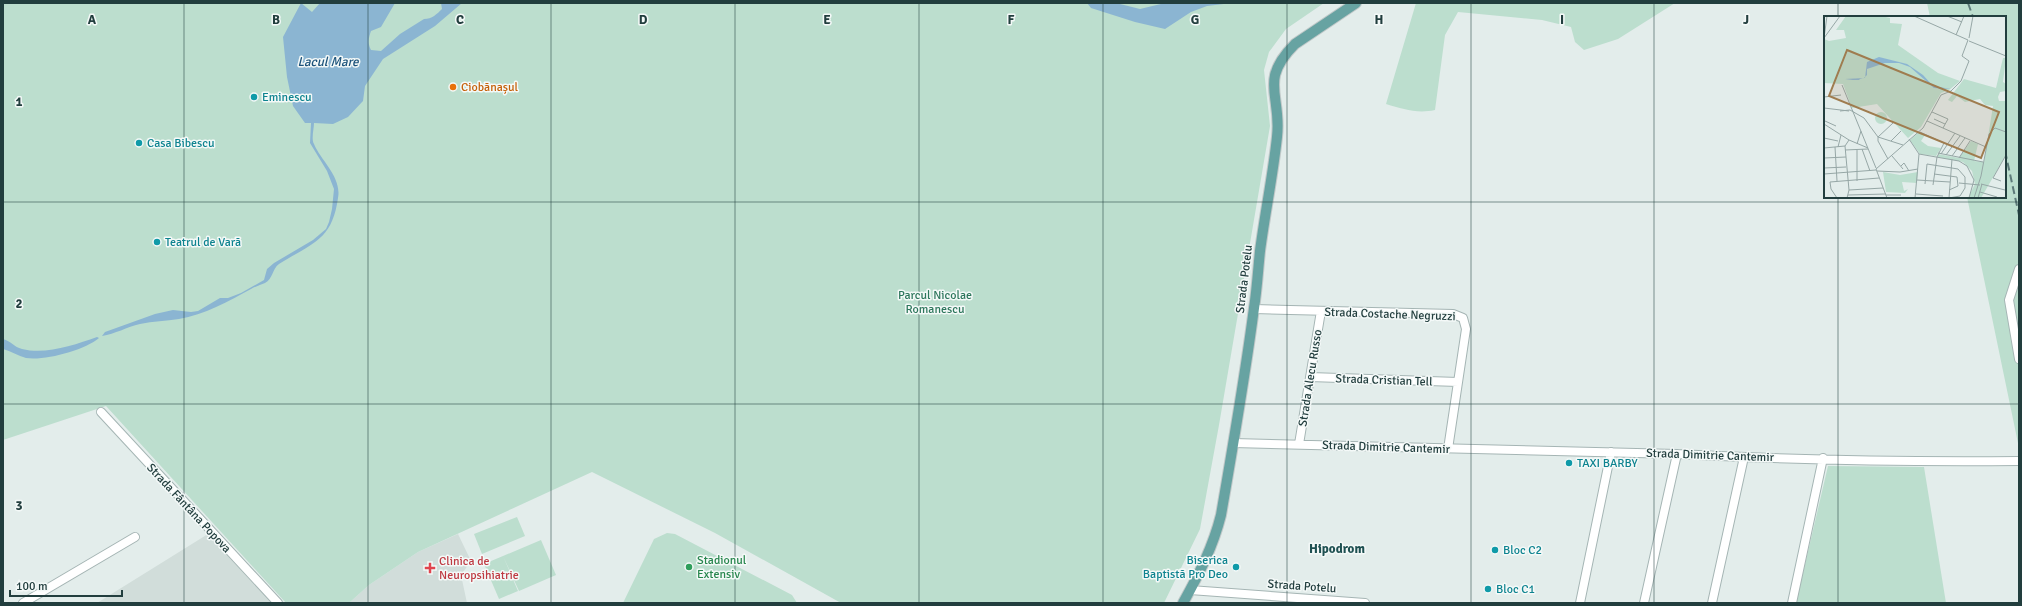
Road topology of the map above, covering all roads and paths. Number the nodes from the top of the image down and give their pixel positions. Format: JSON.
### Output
{"nodes":[{"id":1,"x":1356,"y":3,"type":"edge"},
{"id":2,"x":2019,"y":269,"type":"edge"},
{"id":3,"x":1254,"y":309,"type":"junction"},
{"id":4,"x":1321,"y":311,"type":"junction"},
{"id":5,"x":2019,"y":359,"type":"edge"},
{"id":6,"x":1310,"y":377,"type":"junction"},
{"id":7,"x":1458,"y":382,"type":"junction"},
{"id":8,"x":101,"y":412,"type":"dead end"},
{"id":9,"x":1234,"y":443,"type":"junction"},
{"id":10,"x":1299,"y":444,"type":"junction"},
{"id":11,"x":1448,"y":449,"type":"junction"},
{"id":12,"x":1611,"y":452,"type":"junction"},
{"id":13,"x":1677,"y":454,"type":"junction"},
{"id":14,"x":1744,"y":457,"type":"junction"},
{"id":15,"x":1823,"y":458,"type":"junction"},
{"id":16,"x":2019,"y":461,"type":"edge"},
{"id":17,"x":135,"y":537,"type":"dead end"},
{"id":18,"x":1190,"y":590,"type":"junction"},
{"id":19,"x":23,"y":603,"type":"edge"},
{"id":20,"x":278,"y":603,"type":"edge"},
{"id":21,"x":1184,"y":603,"type":"edge"},
{"id":22,"x":1365,"y":603,"type":"edge"},
{"id":23,"x":1580,"y":603,"type":"edge"},
{"id":24,"x":1644,"y":603,"type":"edge"},
{"id":25,"x":1712,"y":603,"type":"edge"},
{"id":26,"x":1792,"y":603,"type":"edge"}],
"edges":[{"from":1,"to":3,"type":"main road","name":"Strada Potelu"},
{"from":2,"to":5,"type":"street"},
{"from":3,"to":4,"type":"street","name":"Strada Costache Negruzzi"},
{"from":3,"to":9,"type":"main road","name":"Strada Potelu"},
{"from":4,"to":6,"type":"street","name":"Strada Alecu Russo"},
{"from":4,"to":7,"type":"street","name":"Strada Costache Negruzzi"},
{"from":6,"to":7,"type":"street","name":"Strada Cristian Tell"},
{"from":6,"to":10,"type":"street","name":"Strada Alecu Russo"},
{"from":7,"to":11,"type":"street","name":"Strada Costache Negruzzi"},
{"from":8,"to":20,"type":"street","name":"Strada Fântâna Popova"},
{"from":9,"to":10,"type":"street","name":"Strada Dimitrie Cantemir"},
{"from":9,"to":18,"type":"main road","name":"Strada Potelu"},
{"from":10,"to":11,"type":"street","name":"Strada Dimitrie Cantemir"},
{"from":11,"to":12,"type":"street","name":"Strada Dimitrie Cantemir"},
{"from":12,"to":13,"type":"street","name":"Strada Dimitrie Cantemir"},
{"from":12,"to":23,"type":"street"},
{"from":13,"to":14,"type":"street","name":"Strada Dimitrie Cantemir"},
{"from":13,"to":24,"type":"street"},
{"from":14,"to":15,"type":"street","name":"Strada Dimitrie Cantemir"},
{"from":14,"to":25,"type":"street"},
{"from":15,"to":16,"type":"street","name":"Strada Dimitrie Cantemir"},
{"from":15,"to":26,"type":"street"},
{"from":17,"to":19,"type":"street"},
{"from":18,"to":21,"type":"main road","name":"Strada Potelu"},
{"from":18,"to":22,"type":"street","name":"Strada Potelu"}]}
